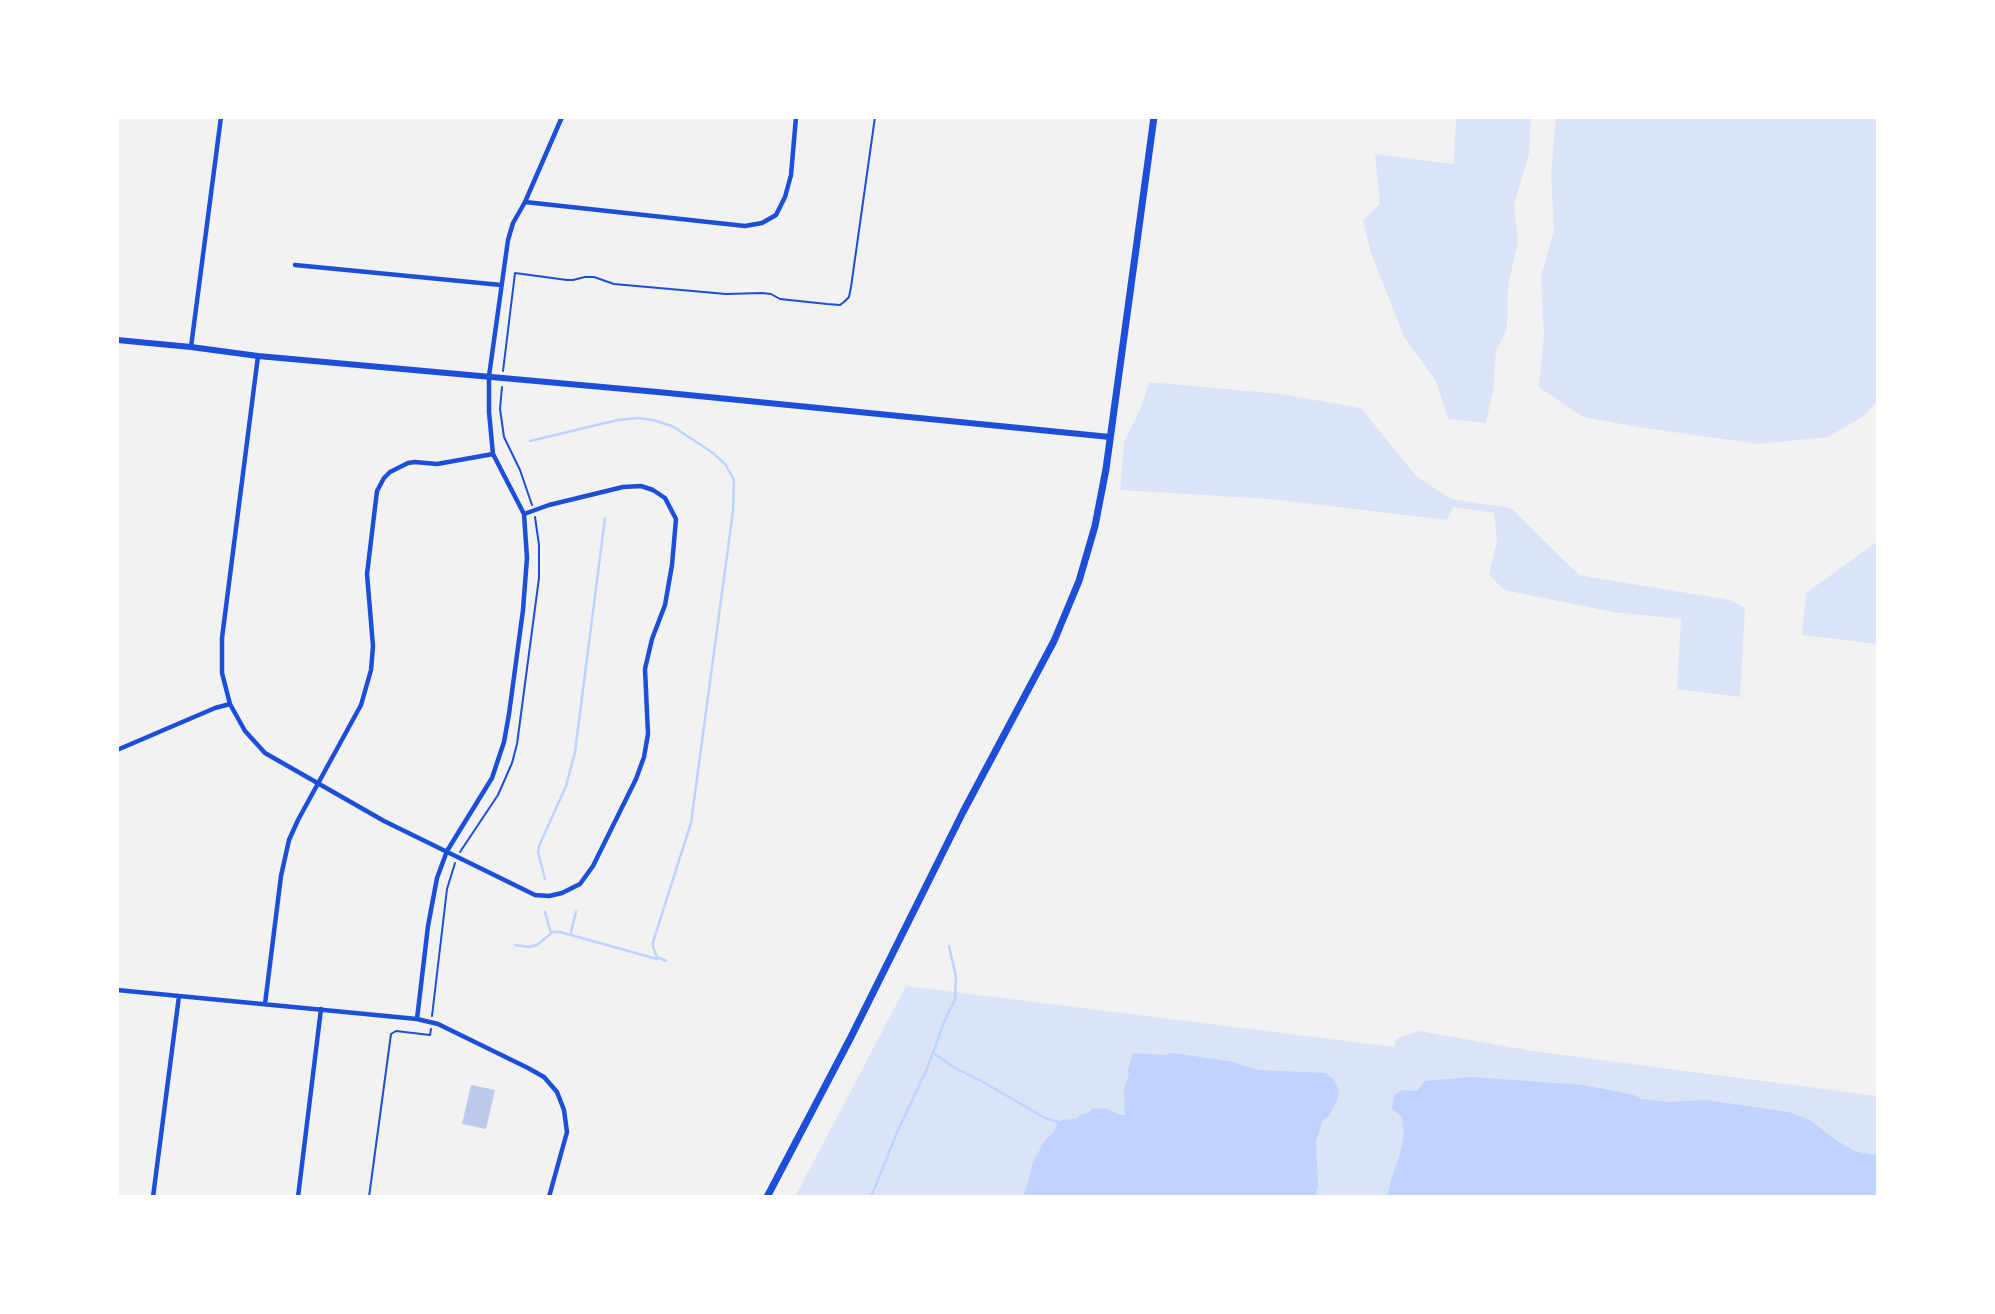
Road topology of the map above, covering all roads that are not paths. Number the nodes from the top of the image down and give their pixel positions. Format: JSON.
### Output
{"nodes":[{"id":1,"x":221,"y":117,"type":"edge"},
{"id":2,"x":562,"y":117,"type":"edge"},
{"id":3,"x":796,"y":117,"type":"edge"},
{"id":4,"x":1154,"y":117,"type":"edge"},
{"id":5,"x":525,"y":202,"type":"junction"},
{"id":6,"x":295,"y":265,"type":"dead end"},
{"id":7,"x":501,"y":285,"type":"junction"},
{"id":8,"x":117,"y":340,"type":"edge"},
{"id":9,"x":191,"y":347,"type":"junction"},
{"id":10,"x":258,"y":356,"type":"junction"},
{"id":11,"x":489,"y":376,"type":"junction"},
{"id":12,"x":1110,"y":438,"type":"junction"},
{"id":13,"x":494,"y":454,"type":"junction"},
{"id":14,"x":524,"y":514,"type":"junction"},
{"id":15,"x":230,"y":704,"type":"junction"},
{"id":16,"x":117,"y":750,"type":"edge"},
{"id":17,"x":318,"y":783,"type":"junction"},
{"id":18,"x":447,"y":850,"type":"junction"},
{"id":19,"x":117,"y":990,"type":"edge"},
{"id":20,"x":179,"y":996,"type":"junction"},
{"id":21,"x":265,"y":1004,"type":"junction"},
{"id":22,"x":321,"y":1009,"type":"junction"},
{"id":23,"x":417,"y":1019,"type":"junction"},
{"id":24,"x":153,"y":1197,"type":"edge"},
{"id":25,"x":298,"y":1197,"type":"edge"},
{"id":26,"x":549,"y":1197,"type":"edge"},
{"id":27,"x":767,"y":1197,"type":"edge"}],
"edges":[{"from":1,"to":9,"type":"street"},
{"from":2,"to":5,"type":"street"},
{"from":3,"to":5,"type":"street"},
{"from":4,"to":12,"type":"main road"},
{"from":5,"to":7,"type":"street"},
{"from":6,"to":7,"type":"street"},
{"from":7,"to":11,"type":"street"},
{"from":8,"to":9,"type":"street"},
{"from":9,"to":10,"type":"street"},
{"from":10,"to":11,"type":"street"},
{"from":10,"to":15,"type":"street"},
{"from":11,"to":12,"type":"street"},
{"from":11,"to":13,"type":"street"},
{"from":12,"to":27,"type":"main road"},
{"from":13,"to":14,"type":"street"},
{"from":13,"to":17,"type":"street"},
{"from":14,"to":18,"type":"street"},
{"from":14,"to":18,"type":"street"},
{"from":15,"to":16,"type":"street"},
{"from":15,"to":17,"type":"street"},
{"from":17,"to":18,"type":"street"},
{"from":17,"to":21,"type":"street"},
{"from":18,"to":23,"type":"street"},
{"from":19,"to":20,"type":"street"},
{"from":20,"to":21,"type":"street"},
{"from":20,"to":24,"type":"street"},
{"from":21,"to":22,"type":"street"},
{"from":22,"to":23,"type":"street"},
{"from":22,"to":25,"type":"street"},
{"from":23,"to":26,"type":"street"}]}
